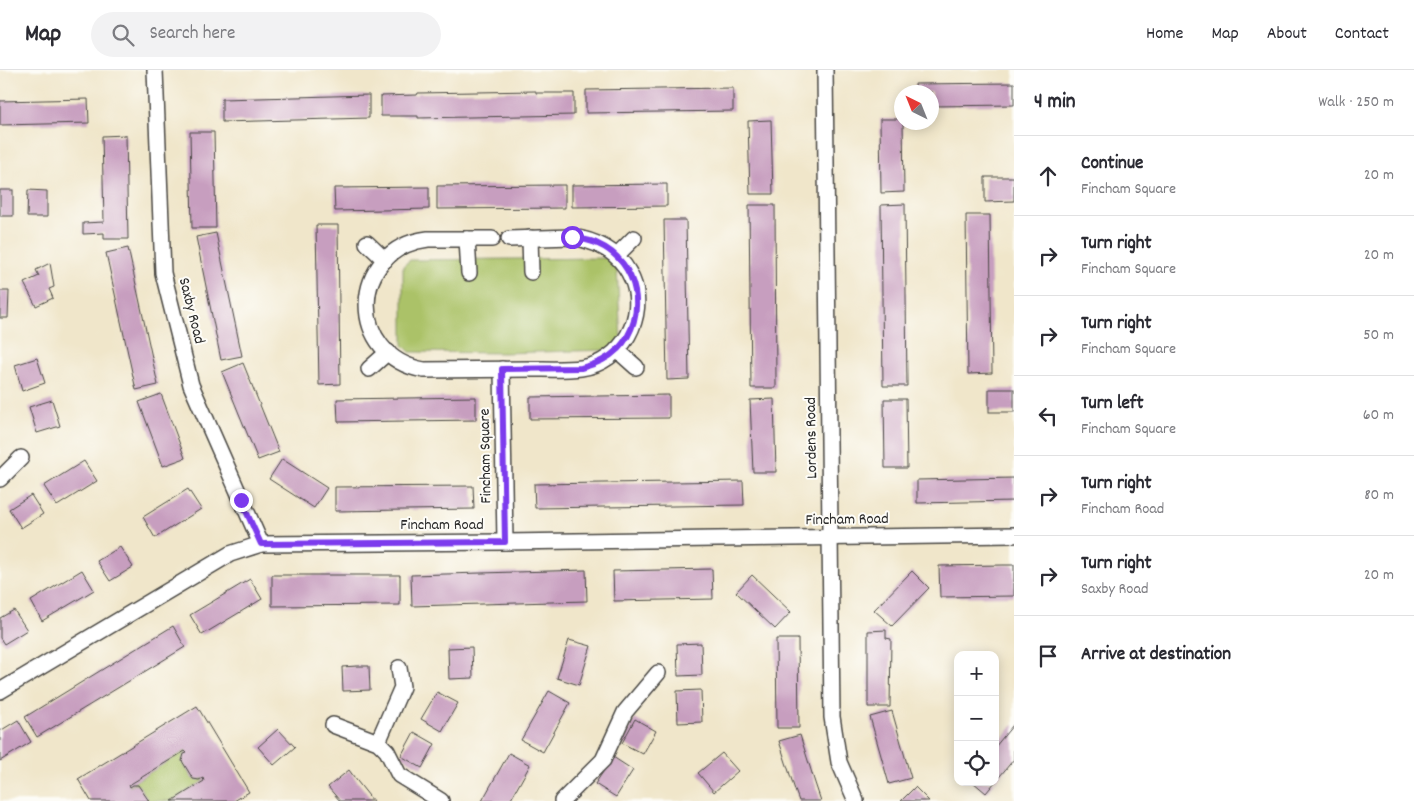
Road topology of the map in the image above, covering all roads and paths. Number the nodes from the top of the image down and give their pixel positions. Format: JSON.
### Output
{"nodes":[{"id":1,"x":155,"y":70,"type":"edge"},
{"id":2,"x":826,"y":70,"type":"edge"},
{"id":3,"x":530,"y":238,"type":"junction"},
{"id":4,"x":634,"y":238,"type":"dead end"},
{"id":5,"x":467,"y":239,"type":"junction"},
{"id":6,"x":492,"y":239,"type":"dead end"},
{"id":7,"x":509,"y":239,"type":"dead end"},
{"id":8,"x":367,"y":243,"type":"dead end"},
{"id":9,"x":616,"y":256,"type":"junction"},
{"id":10,"x":385,"y":260,"type":"junction"},
{"id":11,"x":531,"y":272,"type":"dead end"},
{"id":12,"x":468,"y":273,"type":"dead end"},
{"id":13,"x":617,"y":350,"type":"junction"},
{"id":14,"x":388,"y":352,"type":"junction"},
{"id":15,"x":636,"y":367,"type":"dead end"},
{"id":16,"x":370,"y":369,"type":"dead end"},
{"id":17,"x":502,"y":369,"type":"junction"},
{"id":18,"x":21,"y":458,"type":"dead end"},
{"id":19,"x":0,"y":479,"type":"edge"},
{"id":20,"x":1014,"y":535,"type":"edge"},
{"id":21,"x":830,"y":537,"type":"junction"},
{"id":22,"x":505,"y":542,"type":"junction"},
{"id":23,"x":261,"y":544,"type":"junction"},
{"id":24,"x":399,"y":668,"type":"dead end"},
{"id":25,"x":658,"y":673,"type":"dead end"},
{"id":26,"x":0,"y":691,"type":"edge"},
{"id":27,"x":333,"y":725,"type":"dead end"},
{"id":28,"x":378,"y":742,"type":"junction"},
{"id":29,"x":441,"y":801,"type":"edge"},
{"id":30,"x":562,"y":801,"type":"edge"},
{"id":31,"x":856,"y":801,"type":"edge"}],
"edges":[{"from":1,"to":23,"type":"street","name":"Saxby Road"},
{"from":2,"to":21,"type":"street","name":"Lordens Road"},
{"from":3,"to":7,"type":"street"},
{"from":3,"to":9,"type":"street"},
{"from":3,"to":11,"type":"street"},
{"from":4,"to":9,"type":"street"},
{"from":5,"to":6,"type":"street"},
{"from":5,"to":10,"type":"street"},
{"from":5,"to":12,"type":"street"},
{"from":8,"to":10,"type":"street"},
{"from":9,"to":13,"type":"street"},
{"from":10,"to":14,"type":"street"},
{"from":13,"to":15,"type":"street"},
{"from":13,"to":17,"type":"street"},
{"from":14,"to":16,"type":"street"},
{"from":14,"to":17,"type":"street"},
{"from":17,"to":22,"type":"street","name":"Fincham Square"},
{"from":18,"to":19,"type":"street"},
{"from":20,"to":21,"type":"street","name":"Fincham Road"},
{"from":21,"to":22,"type":"street","name":"Fincham Road"},
{"from":21,"to":31,"type":"street","name":"Lordens Road"},
{"from":22,"to":23,"type":"street","name":"Fincham Road"},
{"from":23,"to":26,"type":"street","name":"Fincham Road"},
{"from":24,"to":28,"type":"street"},
{"from":25,"to":30,"type":"street"},
{"from":27,"to":28,"type":"street"},
{"from":28,"to":29,"type":"street"}]}
